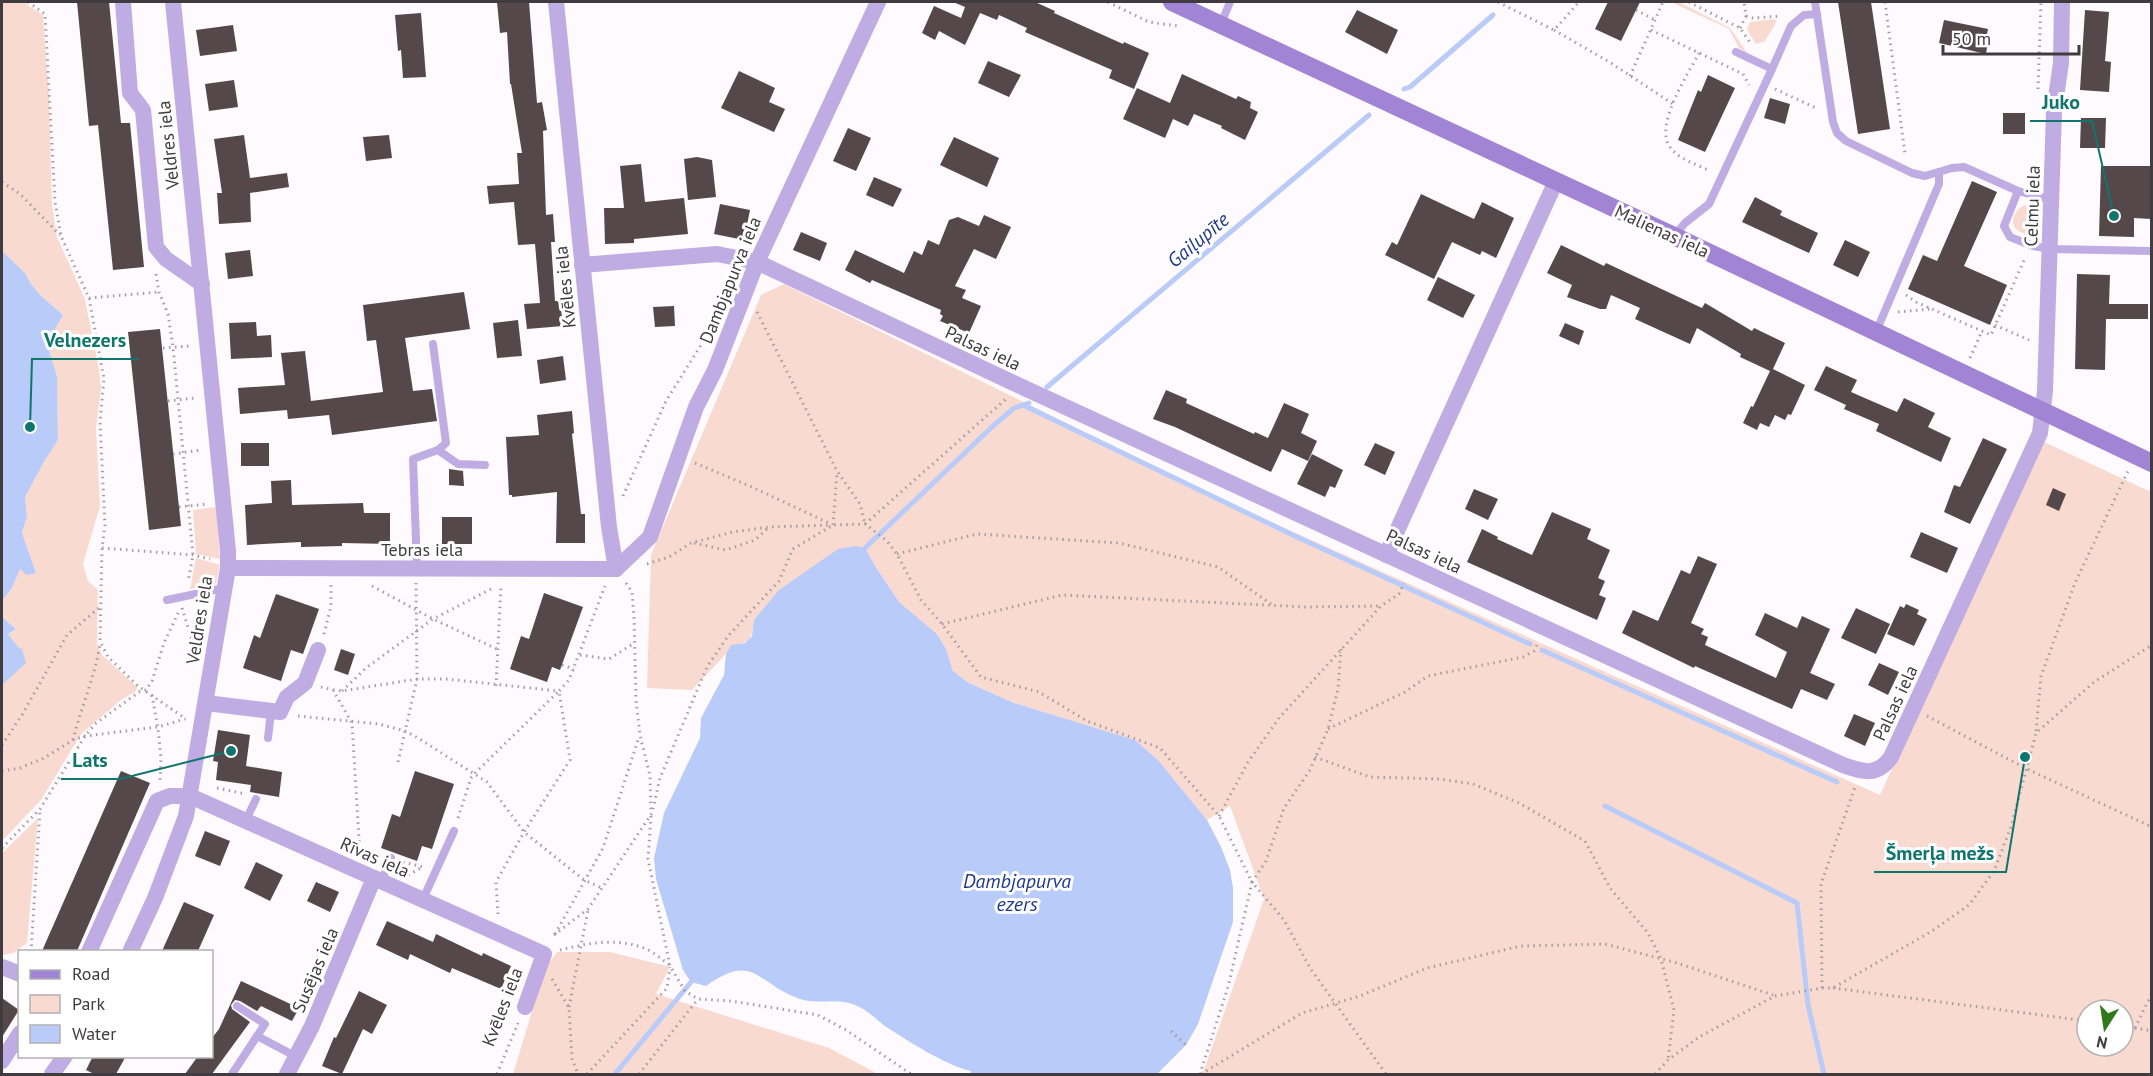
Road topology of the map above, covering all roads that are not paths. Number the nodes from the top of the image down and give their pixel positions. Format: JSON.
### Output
{"nodes":[{"id":1,"x":123,"y":2,"type":"edge"},
{"id":2,"x":173,"y":2,"type":"edge"},
{"id":3,"x":556,"y":2,"type":"edge"},
{"id":4,"x":878,"y":2,"type":"edge"},
{"id":5,"x":1172,"y":2,"type":"edge"},
{"id":6,"x":1230,"y":2,"type":"edge"},
{"id":7,"x":1815,"y":2,"type":"edge"},
{"id":8,"x":2062,"y":2,"type":"edge"},
{"id":9,"x":1817,"y":14,"type":"junction"},
{"id":10,"x":1221,"y":24,"type":"junction"},
{"id":11,"x":1736,"y":52,"type":"dead end"},
{"id":12,"x":1772,"y":69,"type":"junction"},
{"id":13,"x":1939,"y":172,"type":"junction"},
{"id":14,"x":1556,"y":181,"type":"junction"},
{"id":15,"x":2018,"y":191,"type":"junction"},
{"id":16,"x":2051,"y":201,"type":"junction"},
{"id":17,"x":1674,"y":236,"type":"junction"},
{"id":18,"x":2050,"y":249,"type":"junction"},
{"id":19,"x":2151,"y":251,"type":"edge"},
{"id":20,"x":757,"y":262,"type":"junction"},
{"id":21,"x":582,"y":265,"type":"junction"},
{"id":22,"x":202,"y":284,"type":"junction"},
{"id":23,"x":1876,"y":332,"type":"junction"},
{"id":24,"x":433,"y":344,"type":"dead end"},
{"id":25,"x":2043,"y":411,"type":"junction"},
{"id":26,"x":438,"y":450,"type":"junction"},
{"id":27,"x":2151,"y":463,"type":"edge"},
{"id":28,"x":485,"y":465,"type":"dead end"},
{"id":29,"x":1386,"y":555,"type":"junction"},
{"id":30,"x":228,"y":568,"type":"junction"},
{"id":31,"x":417,"y":568,"type":"junction"},
{"id":32,"x":616,"y":569,"type":"junction"},
{"id":33,"x":224,"y":588,"type":"junction"},
{"id":34,"x":167,"y":600,"type":"dead end"},
{"id":35,"x":318,"y":650,"type":"road end"},
{"id":36,"x":206,"y":703,"type":"junction"},
{"id":37,"x":275,"y":712,"type":"junction"},
{"id":38,"x":268,"y":738,"type":"dead end"},
{"id":39,"x":190,"y":796,"type":"junction"},
{"id":40,"x":256,"y":799,"type":"road end"},
{"id":41,"x":246,"y":820,"type":"junction"},
{"id":42,"x":454,"y":831,"type":"road end"},
{"id":43,"x":391,"y":858,"type":"dead end"},
{"id":44,"x":378,"y":880,"type":"junction"},
{"id":45,"x":423,"y":899,"type":"junction"},
{"id":46,"x":89,"y":950,"type":"edge"},
{"id":47,"x":130,"y":950,"type":"edge"},
{"id":48,"x":542,"y":958,"type":"joint"},
{"id":49,"x":2,"y":967,"type":"edge"},
{"id":50,"x":18,"y":973,"type":"edge"},
{"id":51,"x":237,"y":1006,"type":"dead end"},
{"id":52,"x":525,"y":1007,"type":"road end"},
{"id":53,"x":18,"y":1036,"type":"edge"},
{"id":54,"x":257,"y":1036,"type":"junction"},
{"id":55,"x":297,"y":1057,"type":"junction"},
{"id":56,"x":64,"y":1058,"type":"edge"},
{"id":57,"x":2,"y":1061,"type":"edge"},
{"id":58,"x":52,"y":1074,"type":"edge"},
{"id":59,"x":232,"y":1074,"type":"edge"},
{"id":60,"x":287,"y":1074,"type":"edge"}],
"edges":[{"from":1,"to":22,"type":"street","name":"Veldres iela"},
{"from":2,"to":22,"type":"street","name":"Veldres iela"},
{"from":3,"to":21,"type":"street","name":"Kvēles iela"},
{"from":4,"to":20,"type":"street","name":"Dambjapurva iela"},
{"from":5,"to":10,"type":"street","name":"Malienas iela"},
{"from":6,"to":10,"type":"lane"},
{"from":7,"to":9,"type":"lane"},
{"from":8,"to":16,"type":"street","name":"Celmu iela"},
{"from":9,"to":12,"type":"lane"},
{"from":9,"to":13,"type":"lane"},
{"from":10,"to":14,"type":"street","name":"Malienas iela"},
{"from":11,"to":12,"type":"lane"},
{"from":12,"to":17,"type":"lane"},
{"from":13,"to":15,"type":"lane"},
{"from":13,"to":23,"type":"lane"},
{"from":14,"to":17,"type":"street","name":"Malienas iela"},
{"from":14,"to":29,"type":"street"},
{"from":15,"to":16,"type":"lane"},
{"from":15,"to":18,"type":"lane"},
{"from":16,"to":18,"type":"street","name":"Celmu iela"},
{"from":17,"to":23,"type":"street","name":"Malienas iela"},
{"from":18,"to":19,"type":"lane"},
{"from":18,"to":25,"type":"street","name":"Celmu iela"},
{"from":20,"to":21,"type":"street","name":"Palsas iela"},
{"from":20,"to":29,"type":"street","name":"Palsas iela"},
{"from":20,"to":32,"type":"street","name":"Dambjapurva iela"},
{"from":21,"to":32,"type":"street","name":"Kvēles iela"},
{"from":22,"to":30,"type":"street","name":"Veldres iela"},
{"from":23,"to":25,"type":"street","name":"Malienas iela"},
{"from":24,"to":26,"type":"lane"},
{"from":25,"to":27,"type":"street","name":"Malienas iela"},
{"from":25,"to":29,"type":"street","name":"Palsas iela"},
{"from":26,"to":28,"type":"lane"},
{"from":26,"to":31,"type":"lane"},
{"from":30,"to":31,"type":"street","name":"Tebras iela"},
{"from":30,"to":33,"type":"street","name":"Veldres iela"},
{"from":31,"to":32,"type":"street","name":"Tebras iela"},
{"from":33,"to":34,"type":"lane"},
{"from":33,"to":36,"type":"street","name":"Veldres iela"},
{"from":35,"to":37,"type":"street"},
{"from":36,"to":37,"type":"street"},
{"from":36,"to":39,"type":"street","name":"Veldres iela"},
{"from":37,"to":38,"type":"lane"},
{"from":39,"to":41,"type":"street","name":"Rīvas iela"},
{"from":39,"to":46,"type":"street"},
{"from":39,"to":47,"type":"street","name":"Veldres iela"},
{"from":40,"to":41,"type":"lane"},
{"from":41,"to":44,"type":"street","name":"Rīvas iela"},
{"from":42,"to":45,"type":"lane"},
{"from":43,"to":44,"type":"lane"},
{"from":44,"to":45,"type":"street","name":"Rīvas iela"},
{"from":44,"to":55,"type":"street","name":"Susējas iela"},
{"from":45,"to":48,"type":"street","name":"Rīvas iela"},
{"from":48,"to":52,"type":"street","name":"Kvēles iela"},
{"from":49,"to":50,"type":"street"},
{"from":51,"to":54,"type":"lane"},
{"from":53,"to":57,"type":"street"},
{"from":54,"to":55,"type":"lane"},
{"from":54,"to":59,"type":"lane"},
{"from":55,"to":60,"type":"street","name":"Susējas iela"},
{"from":56,"to":58,"type":"street"}]}
